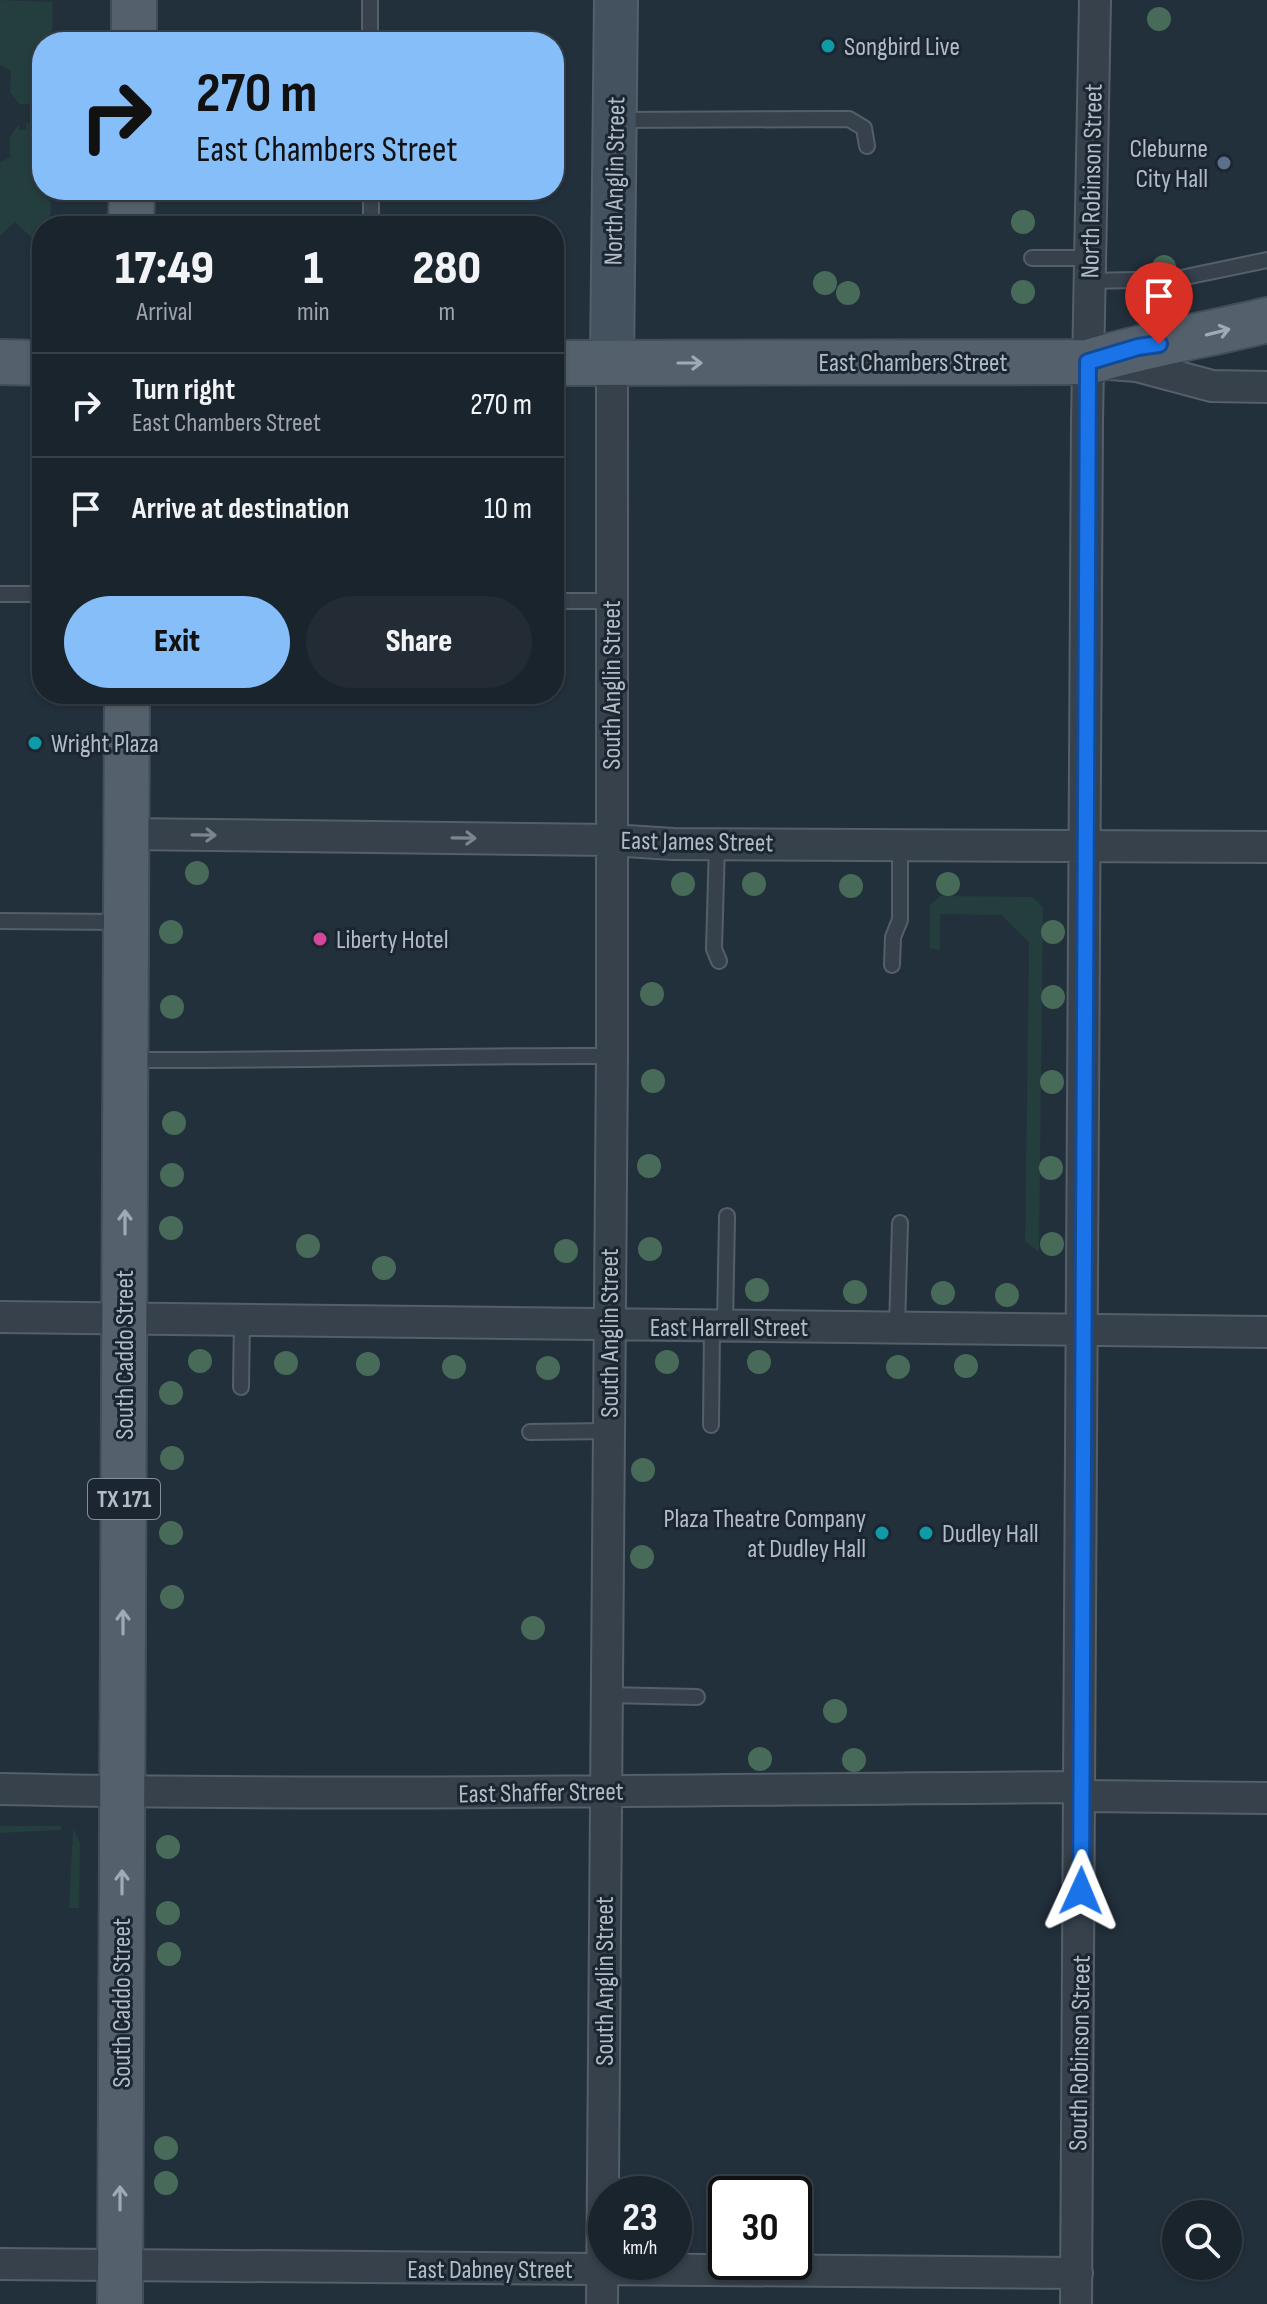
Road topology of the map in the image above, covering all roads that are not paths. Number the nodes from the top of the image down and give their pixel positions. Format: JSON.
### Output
{"nodes":[{"id":1,"x":134,"y":0,"type":"edge"},
{"id":2,"x":370,"y":0,"type":"edge"},
{"id":3,"x":616,"y":0,"type":"edge"},
{"id":4,"x":1095,"y":0,"type":"edge"},
{"id":5,"x":134,"y":32,"type":"edge"},
{"id":6,"x":370,"y":32,"type":"edge"},
{"id":7,"x":615,"y":120,"type":"junction"},
{"id":8,"x":867,"y":146,"type":"dead end"},
{"id":9,"x":1032,"y":258,"type":"dead end"},
{"id":10,"x":1267,"y":260,"type":"edge"},
{"id":11,"x":1090,"y":270,"type":"junction"},
{"id":12,"x":1267,"y":320,"type":"edge"},
{"id":13,"x":0,"y":362,"type":"edge"},
{"id":14,"x":612,"y":362,"type":"junction"},
{"id":15,"x":1088,"y":362,"type":"junction"},
{"id":16,"x":32,"y":363,"type":"edge"},
{"id":17,"x":564,"y":363,"type":"edge"},
{"id":18,"x":1267,"y":387,"type":"edge"},
{"id":19,"x":0,"y":594,"type":"edge"},
{"id":20,"x":32,"y":594,"type":"edge"},
{"id":21,"x":564,"y":601,"type":"edge"},
{"id":22,"x":611,"y":601,"type":"junction"},
{"id":23,"x":127,"y":704,"type":"edge"},
{"id":24,"x":126,"y":834,"type":"junction"},
{"id":25,"x":611,"y":840,"type":"junction"},
{"id":26,"x":900,"y":843,"type":"junction"},
{"id":27,"x":717,"y":844,"type":"junction"},
{"id":28,"x":1086,"y":845,"type":"junction"},
{"id":29,"x":1267,"y":847,"type":"edge"},
{"id":30,"x":0,"y":921,"type":"edge"},
{"id":31,"x":126,"y":922,"type":"junction"},
{"id":32,"x":719,"y":961,"type":"dead end"},
{"id":33,"x":892,"y":965,"type":"dead end"},
{"id":34,"x":612,"y":1056,"type":"junction"},
{"id":35,"x":125,"y":1060,"type":"junction"},
{"id":36,"x":727,"y":1216,"type":"dead end"},
{"id":37,"x":900,"y":1223,"type":"dead end"},
{"id":38,"x":0,"y":1317,"type":"edge"},
{"id":39,"x":124,"y":1318,"type":"junction"},
{"id":40,"x":242,"y":1320,"type":"junction"},
{"id":41,"x":609,"y":1326,"type":"junction"},
{"id":42,"x":718,"y":1327,"type":"junction"},
{"id":43,"x":897,"y":1328,"type":"junction"},
{"id":44,"x":1081,"y":1330,"type":"junction"},
{"id":45,"x":1267,"y":1332,"type":"edge"},
{"id":46,"x":241,"y":1387,"type":"dead end"},
{"id":47,"x":711,"y":1425,"type":"dead end"},
{"id":48,"x":609,"y":1431,"type":"junction"},
{"id":49,"x":530,"y":1432,"type":"dead end"},
{"id":50,"x":605,"y":1695,"type":"junction"},
{"id":51,"x":697,"y":1697,"type":"dead end"},
{"id":52,"x":0,"y":1789,"type":"edge"},
{"id":53,"x":122,"y":1792,"type":"junction"},
{"id":54,"x":605,"y":1792,"type":"junction"},
{"id":55,"x":1082,"y":1792,"type":"junction"},
{"id":56,"x":1267,"y":1798,"type":"edge"},
{"id":57,"x":603,"y":2176,"type":"edge"},
{"id":58,"x":0,"y":2264,"type":"edge"},
{"id":59,"x":588,"y":2270,"type":"edge"},
{"id":60,"x":692,"y":2271,"type":"edge"},
{"id":61,"x":1077,"y":2273,"type":"junction"},
{"id":62,"x":603,"y":2280,"type":"edge"},
{"id":63,"x":120,"y":2285,"type":"edge"},
{"id":64,"x":602,"y":2304,"type":"edge"},
{"id":65,"x":1076,"y":2304,"type":"edge"}],
"edges":[{"from":1,"to":5,"type":"main road"},
{"from":2,"to":6,"type":"lane"},
{"from":3,"to":7,"type":"street","name":"North Anglin Street"},
{"from":4,"to":11,"type":"street","name":"North Robinson Street"},
{"from":7,"to":8,"type":"lane"},
{"from":7,"to":14,"type":"street","name":"North Anglin Street"},
{"from":9,"to":11,"type":"lane"},
{"from":10,"to":11,"type":"lane"},
{"from":11,"to":15,"type":"street","name":"North Robinson Street"},
{"from":15,"to":12,"type":"main road","name":"East Chambers Street","one_way":true},
{"from":13,"to":16,"type":"main road"},
{"from":14,"to":15,"type":"main road","name":"East Chambers Street","one_way":true},
{"from":14,"to":17,"type":"main road","name":"East Chambers Street"},
{"from":14,"to":22,"type":"street","name":"South Anglin Street"},
{"from":15,"to":18,"type":"street"},
{"from":15,"to":28,"type":"street","name":"South Robinson Street"},
{"from":19,"to":20,"type":"lane"},
{"from":21,"to":22,"type":"lane"},
{"from":22,"to":25,"type":"street","name":"South Anglin Street"},
{"from":23,"to":24,"type":"main road","name":"South Caddo Street","number":"TX 171"},
{"from":24,"to":25,"type":"street","name":"East James Street","one_way":true},
{"from":24,"to":31,"type":"main road","name":"South Caddo Street","number":"TX 171"},
{"from":25,"to":27,"type":"street","name":"East James Street"},
{"from":25,"to":34,"type":"street","name":"South Anglin Street"},
{"from":26,"to":27,"type":"street","name":"East James Street"},
{"from":26,"to":28,"type":"street","name":"East James Street"},
{"from":26,"to":33,"type":"lane"},
{"from":27,"to":32,"type":"lane"},
{"from":28,"to":29,"type":"street","name":"East James Street"},
{"from":28,"to":44,"type":"street","name":"South Robinson Street"},
{"from":30,"to":31,"type":"lane"},
{"from":31,"to":35,"type":"main road","name":"South Caddo Street","number":"TX 171"},
{"from":34,"to":35,"type":"lane"},
{"from":34,"to":41,"type":"street","name":"South Anglin Street"},
{"from":39,"to":35,"type":"main road","name":"South Caddo Street","number":"TX 171","one_way":true},
{"from":36,"to":42,"type":"lane"},
{"from":37,"to":43,"type":"lane"},
{"from":38,"to":39,"type":"street","name":"East Harrell Street"},
{"from":39,"to":40,"type":"street","name":"East Harrell Street"},
{"from":53,"to":39,"type":"main road","name":"South Caddo Street","number":"TX 171","one_way":true},
{"from":40,"to":41,"type":"street","name":"East Harrell Street"},
{"from":40,"to":46,"type":"lane"},
{"from":41,"to":42,"type":"street","name":"East Harrell Street"},
{"from":41,"to":48,"type":"street","name":"South Anglin Street"},
{"from":42,"to":43,"type":"street","name":"East Harrell Street"},
{"from":42,"to":47,"type":"lane"},
{"from":43,"to":44,"type":"street","name":"East Harrell Street"},
{"from":44,"to":45,"type":"street","name":"East Harrell Street"},
{"from":44,"to":55,"type":"street","name":"South Robinson Street"},
{"from":48,"to":49,"type":"lane"},
{"from":48,"to":50,"type":"street","name":"South Anglin Street"},
{"from":50,"to":51,"type":"lane"},
{"from":50,"to":54,"type":"street","name":"South Anglin Street"},
{"from":52,"to":53,"type":"street","name":"East Shaffer Street"},
{"from":53,"to":54,"type":"street","name":"East Shaffer Street"},
{"from":63,"to":53,"type":"main road","name":"South Caddo Street","number":"TX 171","one_way":true},
{"from":54,"to":55,"type":"street","name":"East Shaffer Street"},
{"from":54,"to":57,"type":"street","name":"South Anglin Street"},
{"from":55,"to":56,"type":"street","name":"East Shaffer Street"},
{"from":55,"to":61,"type":"street","name":"South Robinson Street"},
{"from":58,"to":63,"type":"street","name":"East Dabney Street"},
{"from":59,"to":63,"type":"street","name":"East Dabney Street"},
{"from":60,"to":61,"type":"street","name":"East Dabney Street"},
{"from":61,"to":65,"type":"street","name":"South Robinson Street"},
{"from":62,"to":64,"type":"street","name":"South Anglin Street"}]}
